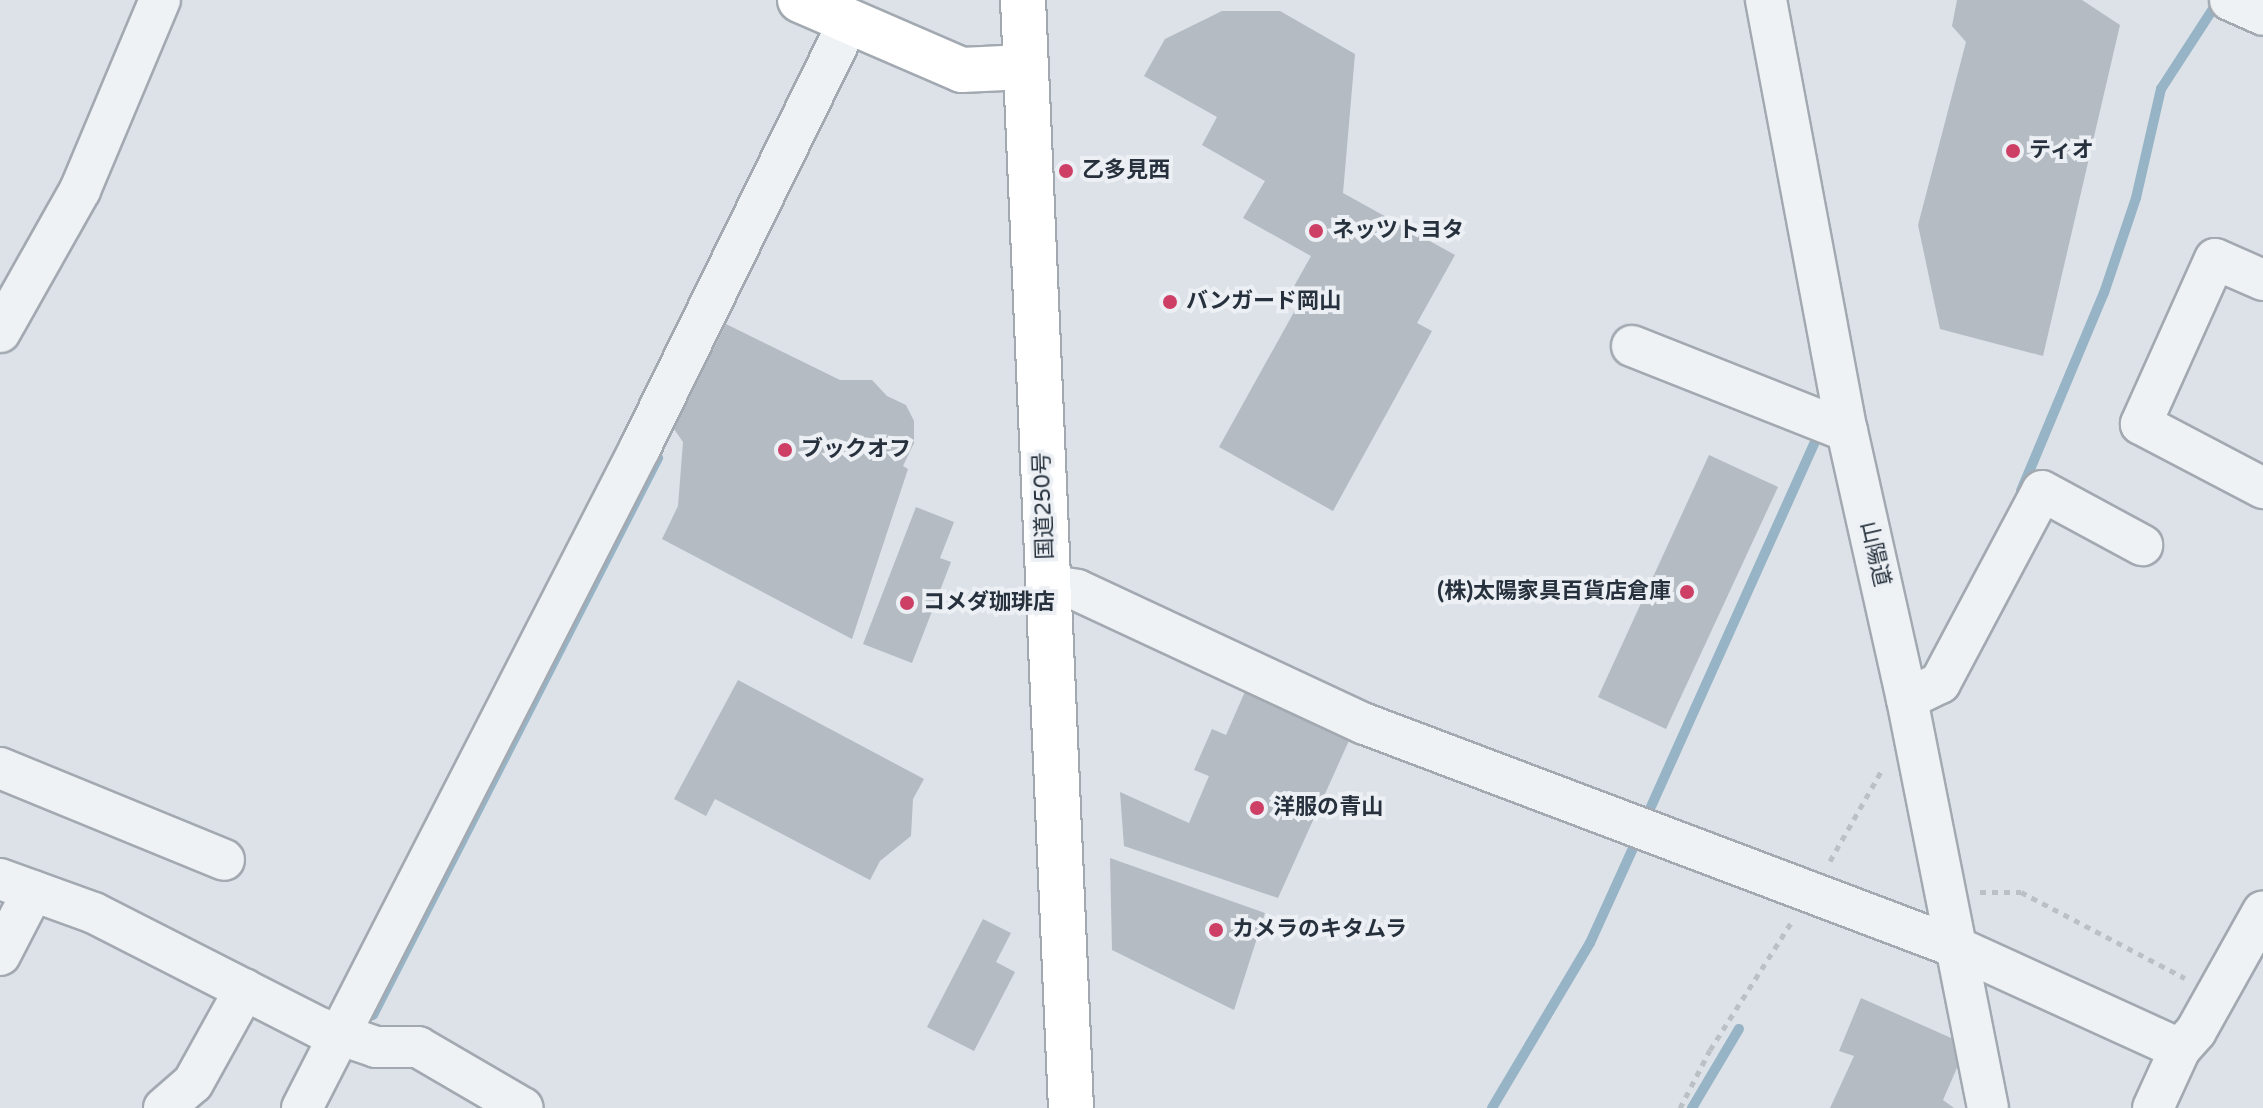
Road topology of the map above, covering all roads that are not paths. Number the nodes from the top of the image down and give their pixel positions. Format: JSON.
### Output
{"nodes":[{"id":1,"x":160,"y":0,"type":"edge"},
{"id":2,"x":800,"y":0,"type":"edge"},
{"id":3,"x":1023,"y":0,"type":"edge"},
{"id":4,"x":1766,"y":0,"type":"edge"},
{"id":5,"x":2230,"y":0,"type":"edge"},
{"id":6,"x":2263,"y":15,"type":"edge"},
{"id":7,"x":849,"y":22,"type":"junction"},
{"id":8,"x":1025,"y":67,"type":"junction"},
{"id":9,"x":2263,"y":280,"type":"edge"},
{"id":10,"x":0,"y":332,"type":"edge"},
{"id":11,"x":1632,"y":346,"type":"dead end"},
{"id":12,"x":1847,"y":431,"type":"junction"},
{"id":13,"x":2263,"y":488,"type":"edge"},
{"id":14,"x":2142,"y":545,"type":"dead end"},
{"id":15,"x":1047,"y":585,"type":"junction"},
{"id":16,"x":1907,"y":699,"type":"junction"},
{"id":17,"x":0,"y":768,"type":"edge"},
{"id":18,"x":224,"y":860,"type":"dead end"},
{"id":19,"x":17,"y":885,"type":"edge"},
{"id":20,"x":2263,"y":911,"type":"edge"},
{"id":21,"x":1958,"y":948,"type":"junction"},
{"id":22,"x":0,"y":955,"type":"edge"},
{"id":23,"x":245,"y":989,"type":"junction"},
{"id":24,"x":339,"y":1033,"type":"junction"},
{"id":25,"x":2180,"y":1049,"type":"junction"},
{"id":26,"x":164,"y":1108,"type":"edge"},
{"id":27,"x":302,"y":1108,"type":"edge"},
{"id":28,"x":523,"y":1108,"type":"edge"},
{"id":29,"x":1071,"y":1108,"type":"edge"},
{"id":30,"x":1988,"y":1108,"type":"edge"},
{"id":31,"x":2153,"y":1108,"type":"edge"}],
"edges":[{"from":1,"to":10,"type":"street"},
{"from":2,"to":7,"type":"main road"},
{"from":3,"to":8,"type":"main road","name":"国道250号"},
{"from":4,"to":12,"type":"street","name":"山陽道"},
{"from":5,"to":6,"type":"street"},
{"from":7,"to":8,"type":"main road"},
{"from":7,"to":24,"type":"street"},
{"from":8,"to":15,"type":"main road","name":"国道250号"},
{"from":9,"to":13,"type":"street"},
{"from":11,"to":12,"type":"street"},
{"from":12,"to":16,"type":"street","name":"山陽道"},
{"from":14,"to":16,"type":"street"},
{"from":15,"to":21,"type":"street"},
{"from":15,"to":29,"type":"main road","name":"国道250号"},
{"from":16,"to":21,"type":"street","name":"山陽道"},
{"from":17,"to":18,"type":"street"},
{"from":19,"to":22,"type":"street"},
{"from":19,"to":23,"type":"street"},
{"from":20,"to":25,"type":"street"},
{"from":21,"to":25,"type":"street"},
{"from":21,"to":30,"type":"street","name":"山陽道"},
{"from":23,"to":24,"type":"street"},
{"from":23,"to":26,"type":"street"},
{"from":24,"to":27,"type":"street"},
{"from":24,"to":28,"type":"street"},
{"from":25,"to":31,"type":"street"}]}
